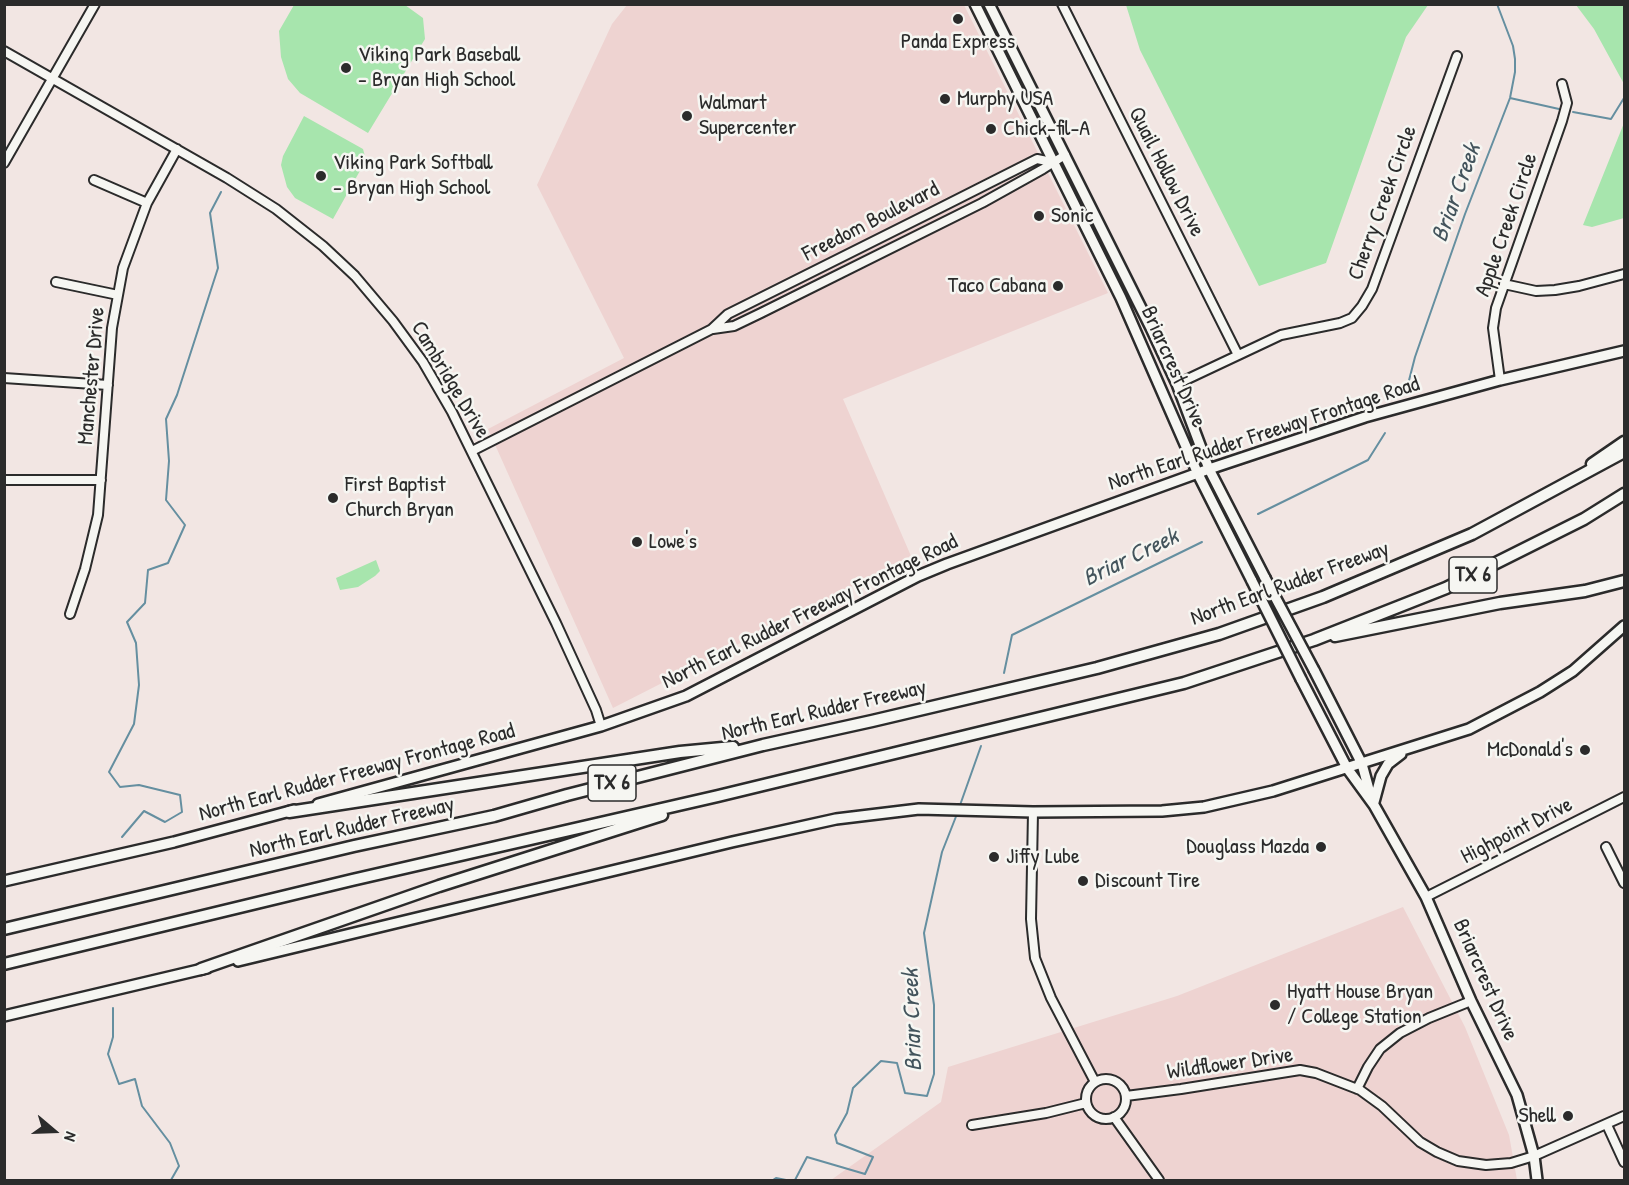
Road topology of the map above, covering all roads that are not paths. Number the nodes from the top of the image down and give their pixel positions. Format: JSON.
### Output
{"nodes":[{"id":1,"x":95,"y":4,"type":"edge"},
{"id":2,"x":975,"y":4,"type":"edge"},
{"id":3,"x":989,"y":4,"type":"edge"},
{"id":4,"x":1062,"y":4,"type":"edge"},
{"id":5,"x":4,"y":51,"type":"edge"},
{"id":6,"x":1457,"y":56,"type":"dead end"},
{"id":7,"x":53,"y":78,"type":"junction"},
{"id":8,"x":1562,"y":84,"type":"dead end"},
{"id":9,"x":177,"y":149,"type":"junction"},
{"id":10,"x":1065,"y":155,"type":"junction"},
{"id":11,"x":1052,"y":162,"type":"junction"},
{"id":12,"x":4,"y":163,"type":"edge"},
{"id":13,"x":94,"y":180,"type":"dead end"},
{"id":14,"x":147,"y":203,"type":"junction"},
{"id":15,"x":930,"y":213,"type":"junction"},
{"id":16,"x":936,"y":225,"type":"junction"},
{"id":17,"x":871,"y":242,"type":"junction"},
{"id":18,"x":877,"y":255,"type":"junction"},
{"id":19,"x":1624,"y":274,"type":"edge"},
{"id":20,"x":803,"y":276,"type":"junction"},
{"id":21,"x":56,"y":282,"type":"dead end"},
{"id":22,"x":1504,"y":284,"type":"junction"},
{"id":23,"x":809,"y":289,"type":"junction"},
{"id":24,"x":118,"y":295,"type":"junction"},
{"id":25,"x":712,"y":329,"type":"junction"},
{"id":26,"x":1624,"y":351,"type":"edge"},
{"id":27,"x":1238,"y":355,"type":"junction"},
{"id":28,"x":4,"y":378,"type":"edge"},
{"id":29,"x":1500,"y":380,"type":"junction"},
{"id":30,"x":1177,"y":384,"type":"junction"},
{"id":31,"x":108,"y":385,"type":"junction"},
{"id":32,"x":1624,"y":442,"type":"edge"},
{"id":33,"x":472,"y":451,"type":"junction"},
{"id":34,"x":1624,"y":452,"type":"edge"},
{"id":35,"x":1209,"y":469,"type":"junction"},
{"id":36,"x":1198,"y":474,"type":"junction"},
{"id":37,"x":4,"y":480,"type":"edge"},
{"id":38,"x":101,"y":480,"type":"junction"},
{"id":39,"x":1624,"y":494,"type":"edge"},
{"id":40,"x":1544,"y":496,"type":"junction"},
{"id":41,"x":1624,"y":581,"type":"edge"},
{"id":42,"x":70,"y":614,"type":"dead end"},
{"id":43,"x":1624,"y":626,"type":"edge"},
{"id":44,"x":1314,"y":640,"type":"junction"},
{"id":45,"x":601,"y":726,"type":"junction"},
{"id":46,"x":763,"y":745,"type":"junction"},
{"id":47,"x":1407,"y":749,"type":"junction"},
{"id":48,"x":1362,"y":764,"type":"junction"},
{"id":49,"x":1347,"y":768,"type":"junction"},
{"id":50,"x":718,"y":796,"type":"junction"},
{"id":51,"x":1624,"y":797,"type":"edge"},
{"id":52,"x":1374,"y":805,"type":"junction"},
{"id":53,"x":289,"y":812,"type":"junction"},
{"id":54,"x":1034,"y":812,"type":"junction"},
{"id":55,"x":1606,"y":847,"type":"dead end"},
{"id":56,"x":4,"y":881,"type":"edge"},
{"id":57,"x":1624,"y":883,"type":"edge"},
{"id":58,"x":1426,"y":897,"type":"junction"},
{"id":59,"x":4,"y":930,"type":"edge"},
{"id":60,"x":4,"y":964,"type":"edge"},
{"id":61,"x":201,"y":969,"type":"junction"},
{"id":62,"x":1471,"y":1001,"type":"junction"},
{"id":63,"x":4,"y":1016,"type":"edge"},
{"id":64,"x":1095,"y":1082,"type":"junction"},
{"id":65,"x":1357,"y":1089,"type":"junction"},
{"id":66,"x":1126,"y":1096,"type":"junction"},
{"id":67,"x":1086,"y":1103,"type":"junction"},
{"id":68,"x":1624,"y":1116,"type":"edge"},
{"id":69,"x":1114,"y":1117,"type":"junction"},
{"id":70,"x":972,"y":1125,"type":"dead end"},
{"id":71,"x":1606,"y":1125,"type":"junction"},
{"id":72,"x":1534,"y":1156,"type":"junction"},
{"id":73,"x":1624,"y":1162,"type":"edge"},
{"id":74,"x":1159,"y":1180,"type":"edge"},
{"id":75,"x":1537,"y":1180,"type":"edge"}],
"edges":[{"from":1,"to":7,"type":"street"},
{"from":2,"to":11,"type":"main road","name":"Briarcrest Drive"},
{"from":3,"to":10,"type":"main road","name":"Briarcrest Drive"},
{"from":4,"to":27,"type":"street","name":"Quail Hollow Drive"},
{"from":5,"to":7,"type":"street","name":"Cambridge Drive"},
{"from":6,"to":27,"type":"street","name":"Cherry Creek Circle"},
{"from":7,"to":9,"type":"street","name":"Cambridge Drive"},
{"from":7,"to":12,"type":"street"},
{"from":8,"to":22,"type":"street","name":"Apple Creek Circle"},
{"from":9,"to":14,"type":"street","name":"Manchester Drive"},
{"from":9,"to":33,"type":"street","name":"Cambridge Drive"},
{"from":10,"to":11,"type":"street","name":"Freedom Boulevard"},
{"from":10,"to":30,"type":"main road","name":"Briarcrest Drive"},
{"from":11,"to":15,"type":"street","name":"Freedom Boulevard"},
{"from":11,"to":16,"type":"street","name":"Freedom Boulevard"},
{"from":11,"to":36,"type":"main road","name":"Briarcrest Drive"},
{"from":13,"to":14,"type":"street"},
{"from":14,"to":24,"type":"street","name":"Manchester Drive"},
{"from":15,"to":16,"type":"street"},
{"from":15,"to":17,"type":"street","name":"Freedom Boulevard"},
{"from":16,"to":18,"type":"street","name":"Freedom Boulevard"},
{"from":17,"to":18,"type":"street"},
{"from":17,"to":20,"type":"street","name":"Freedom Boulevard"},
{"from":18,"to":23,"type":"street","name":"Freedom Boulevard"},
{"from":19,"to":22,"type":"street"},
{"from":20,"to":23,"type":"street"},
{"from":20,"to":25,"type":"street","name":"Freedom Boulevard"},
{"from":21,"to":24,"type":"street"},
{"from":22,"to":29,"type":"street","name":"Apple Creek Circle"},
{"from":23,"to":25,"type":"street","name":"Freedom Boulevard"},
{"from":24,"to":31,"type":"street","name":"Manchester Drive"},
{"from":25,"to":33,"type":"street","name":"Freedom Boulevard"},
{"from":26,"to":29,"type":"main road","name":"North Earl Rudder Freeway Frontage Road"},
{"from":27,"to":30,"type":"street","name":"Cherry Creek Circle"},
{"from":28,"to":31,"type":"street"},
{"from":29,"to":35,"type":"main road","name":"North Earl Rudder Freeway Frontage Road"},
{"from":30,"to":35,"type":"main road","name":"Briarcrest Drive"},
{"from":31,"to":38,"type":"street","name":"Manchester Drive"},
{"from":32,"to":40,"type":"highway"},
{"from":33,"to":45,"type":"street","name":"Cambridge Drive"},
{"from":34,"to":40,"type":"highway","name":"North Earl Rudder Freeway","number":"TX 6"},
{"from":35,"to":36,"type":"main road","name":"North Earl Rudder Freeway Frontage Road"},
{"from":35,"to":48,"type":"main road","name":"Briarcrest Drive","bridge":true},
{"from":36,"to":45,"type":"main road","name":"North Earl Rudder Freeway Frontage Road"},
{"from":36,"to":49,"type":"main road","name":"Briarcrest Drive","bridge":true},
{"from":37,"to":38,"type":"street"},
{"from":38,"to":42,"type":"street","name":"Manchester Drive"},
{"from":39,"to":44,"type":"highway","number":"TX 6"},
{"from":40,"to":46,"type":"highway","name":"North Earl Rudder Freeway","number":"TX 6"},
{"from":41,"to":44,"type":"highway"},
{"from":43,"to":47,"type":"main road"},
{"from":44,"to":50,"type":"highway","number":"TX 6"},
{"from":45,"to":53,"type":"main road","name":"North Earl Rudder Freeway Frontage Road"},
{"from":46,"to":53,"type":"highway"},
{"from":46,"to":59,"type":"highway","name":"North Earl Rudder Freeway","number":"TX 6"},
{"from":47,"to":48,"type":"main road"},
{"from":47,"to":52,"type":"main road"},
{"from":48,"to":49,"type":"main road"},
{"from":48,"to":52,"type":"main road","name":"Briarcrest Drive"},
{"from":49,"to":52,"type":"main road","name":"Briarcrest Drive"},
{"from":49,"to":54,"type":"main road"},
{"from":50,"to":60,"type":"highway","number":"TX 6"},
{"from":50,"to":61,"type":"highway"},
{"from":51,"to":58,"type":"street","name":"Highpoint Drive"},
{"from":52,"to":58,"type":"main road","name":"Briarcrest Drive"},
{"from":53,"to":56,"type":"main road","name":"North Earl Rudder Freeway Frontage Road"},
{"from":54,"to":61,"type":"main road"},
{"from":54,"to":64,"type":"street"},
{"from":55,"to":57,"type":"street"},
{"from":58,"to":62,"type":"main road","name":"Briarcrest Drive"},
{"from":61,"to":63,"type":"main road"},
{"from":62,"to":65,"type":"street"},
{"from":62,"to":72,"type":"main road","name":"Briarcrest Drive"},
{"from":64,"to":66,"type":"street"},
{"from":64,"to":67,"type":"street"},
{"from":65,"to":66,"type":"street","name":"Wildflower Drive"},
{"from":65,"to":72,"type":"street","name":"Wildflower Drive"},
{"from":66,"to":69,"type":"street"},
{"from":67,"to":69,"type":"street"},
{"from":67,"to":70,"type":"street"},
{"from":68,"to":71,"type":"street","name":"Wildflower Drive"},
{"from":69,"to":74,"type":"street"},
{"from":71,"to":72,"type":"street","name":"Wildflower Drive"},
{"from":71,"to":73,"type":"street"},
{"from":72,"to":75,"type":"main road","name":"Briarcrest Drive"}]}
